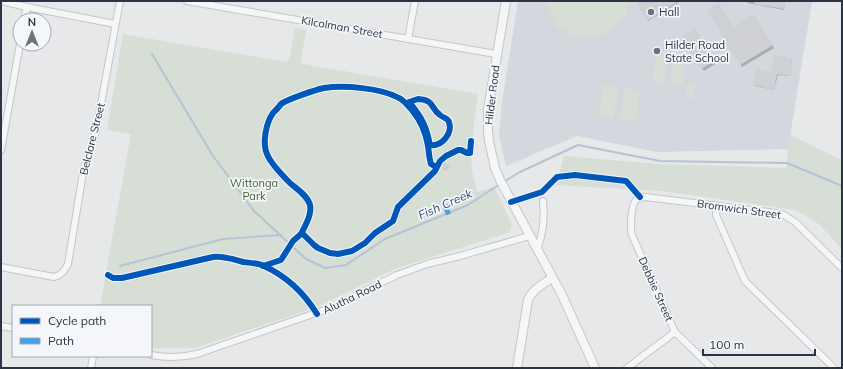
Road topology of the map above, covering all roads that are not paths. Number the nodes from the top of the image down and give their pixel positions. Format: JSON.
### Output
{"nodes":[{"id":1,"x":1,"y":1,"type":"edge"},
{"id":2,"x":120,"y":1,"type":"edge"},
{"id":3,"x":187,"y":1,"type":"edge"},
{"id":4,"x":415,"y":1,"type":"edge"},
{"id":5,"x":506,"y":1,"type":"edge"},
{"id":6,"x":27,"y":7,"type":"junction"},
{"id":7,"x":26,"y":12,"type":"edge"},
{"id":8,"x":115,"y":24,"type":"junction"},
{"id":9,"x":408,"y":39,"type":"junction"},
{"id":10,"x":19,"y":52,"type":"edge"},
{"id":11,"x":496,"y":54,"type":"junction"},
{"id":12,"x":1,"y":150,"type":"edge"},
{"id":13,"x":640,"y":197,"type":"joint"},
{"id":14,"x":543,"y":201,"type":"dead end"},
{"id":15,"x":717,"y":206,"type":"junction"},
{"id":16,"x":529,"y":236,"type":"junction"},
{"id":17,"x":538,"y":250,"type":"junction"},
{"id":18,"x":1,"y":267,"type":"edge"},
{"id":19,"x":842,"y":268,"type":"edge"},
{"id":20,"x":552,"y":278,"type":"junction"},
{"id":21,"x":1,"y":326,"type":"edge"},
{"id":22,"x":12,"y":328,"type":"edge"},
{"id":23,"x":675,"y":332,"type":"junction"},
{"id":24,"x":152,"y":355,"type":"edge"},
{"id":25,"x":93,"y":357,"type":"edge"},
{"id":26,"x":91,"y":368,"type":"edge"},
{"id":27,"x":517,"y":368,"type":"edge"},
{"id":28,"x":595,"y":368,"type":"edge"},
{"id":29,"x":627,"y":368,"type":"edge"},
{"id":30,"x":712,"y":368,"type":"edge"},
{"id":31,"x":834,"y":368,"type":"edge"}],
"edges":[{"from":1,"to":6,"type":"street"},
{"from":2,"to":8,"type":"street","name":"Belclare Street"},
{"from":3,"to":9,"type":"street","name":"Kilcolman Street"},
{"from":4,"to":9,"type":"street"},
{"from":5,"to":11,"type":"street","name":"Hilder Road"},
{"from":6,"to":7,"type":"street"},
{"from":6,"to":8,"type":"street"},
{"from":8,"to":18,"type":"street","name":"Belclare Street"},
{"from":9,"to":11,"type":"street","name":"Kilcolman Street"},
{"from":10,"to":12,"type":"street"},
{"from":11,"to":16,"type":"street","name":"Hilder Road"},
{"from":13,"to":15,"type":"street","name":"Bromwich Street"},
{"from":13,"to":23,"type":"street","name":"Debbie Street"},
{"from":14,"to":17,"type":"street"},
{"from":15,"to":19,"type":"street","name":"Bromwich Street"},
{"from":15,"to":31,"type":"street"},
{"from":16,"to":17,"type":"street","name":"Hilder Road"},
{"from":16,"to":24,"type":"street","name":"Alutha Road"},
{"from":17,"to":20,"type":"street","name":"Hilder Road"},
{"from":20,"to":27,"type":"street"},
{"from":20,"to":28,"type":"street","name":"Hilder Road"},
{"from":21,"to":22,"type":"street"},
{"from":23,"to":29,"type":"street"},
{"from":23,"to":30,"type":"street","name":"Debbie Street"},
{"from":25,"to":26,"type":"street"}]}
